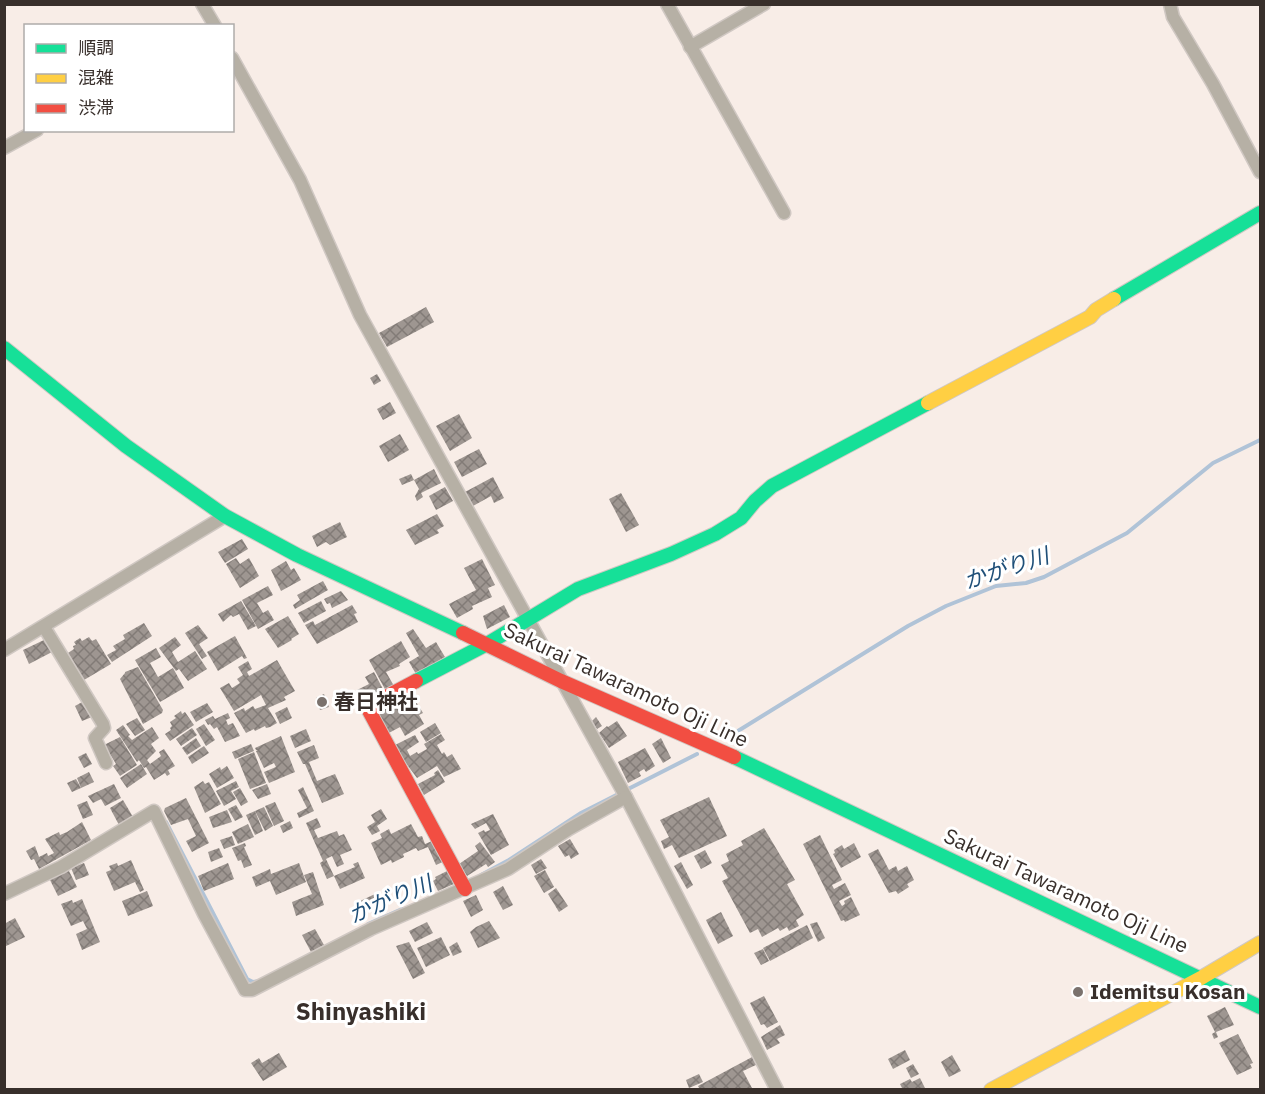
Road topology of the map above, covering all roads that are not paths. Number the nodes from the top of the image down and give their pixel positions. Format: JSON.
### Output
{"nodes":[{"id":1,"x":202,"y":4,"type":"edge"},
{"id":2,"x":667,"y":4,"type":"edge"},
{"id":3,"x":764,"y":4,"type":"edge"},
{"id":4,"x":1170,"y":4,"type":"edge"},
{"id":5,"x":214,"y":24,"type":"edge"},
{"id":6,"x":690,"y":47,"type":"junction"},
{"id":7,"x":234,"y":62,"type":"edge"},
{"id":8,"x":33,"y":132,"type":"edge"},
{"id":9,"x":4,"y":148,"type":"edge"},
{"id":10,"x":1260,"y":172,"type":"edge"},
{"id":11,"x":784,"y":213,"type":"dead end"},
{"id":12,"x":1260,"y":213,"type":"edge"},
{"id":13,"x":4,"y":348,"type":"edge"},
{"id":14,"x":225,"y":516,"type":"junction"},
{"id":15,"x":528,"y":620,"type":"junction"},
{"id":16,"x":44,"y":627,"type":"junction"},
{"id":17,"x":487,"y":644,"type":"junction"},
{"id":18,"x":4,"y":650,"type":"edge"},
{"id":19,"x":561,"y":681,"type":"junction"},
{"id":20,"x":106,"y":763,"type":"dead end"},
{"id":21,"x":626,"y":797,"type":"junction"},
{"id":22,"x":465,"y":889,"type":"junction"},
{"id":23,"x":4,"y":894,"type":"edge"},
{"id":24,"x":1260,"y":943,"type":"edge"},
{"id":25,"x":1201,"y":978,"type":"junction"},
{"id":26,"x":1260,"y":1007,"type":"edge"},
{"id":27,"x":777,"y":1089,"type":"edge"},
{"id":28,"x":991,"y":1089,"type":"edge"}],
"edges":[{"from":1,"to":5,"type":"street"},
{"from":2,"to":6,"type":"street"},
{"from":3,"to":6,"type":"street"},
{"from":4,"to":10,"type":"street"},
{"from":6,"to":11,"type":"street"},
{"from":7,"to":15,"type":"street"},
{"from":8,"to":9,"type":"street"},
{"from":12,"to":15,"type":"street"},
{"from":13,"to":14,"type":"street","name":"Sakurai Tawaramoto Oji Line"},
{"from":14,"to":16,"type":"street"},
{"from":14,"to":17,"type":"street","name":"Sakurai Tawaramoto Oji Line"},
{"from":15,"to":17,"type":"street"},
{"from":15,"to":19,"type":"street"},
{"from":16,"to":18,"type":"street"},
{"from":16,"to":20,"type":"street"},
{"from":17,"to":19,"type":"street","name":"Sakurai Tawaramoto Oji Line"},
{"from":17,"to":22,"type":"street"},
{"from":19,"to":21,"type":"street"},
{"from":19,"to":25,"type":"street","name":"Sakurai Tawaramoto Oji Line"},
{"from":21,"to":22,"type":"street"},
{"from":21,"to":27,"type":"street"},
{"from":22,"to":23,"type":"street"},
{"from":24,"to":25,"type":"street"},
{"from":25,"to":26,"type":"street","name":"Sakurai Tawaramoto Oji Line"},
{"from":25,"to":28,"type":"street"}]}
